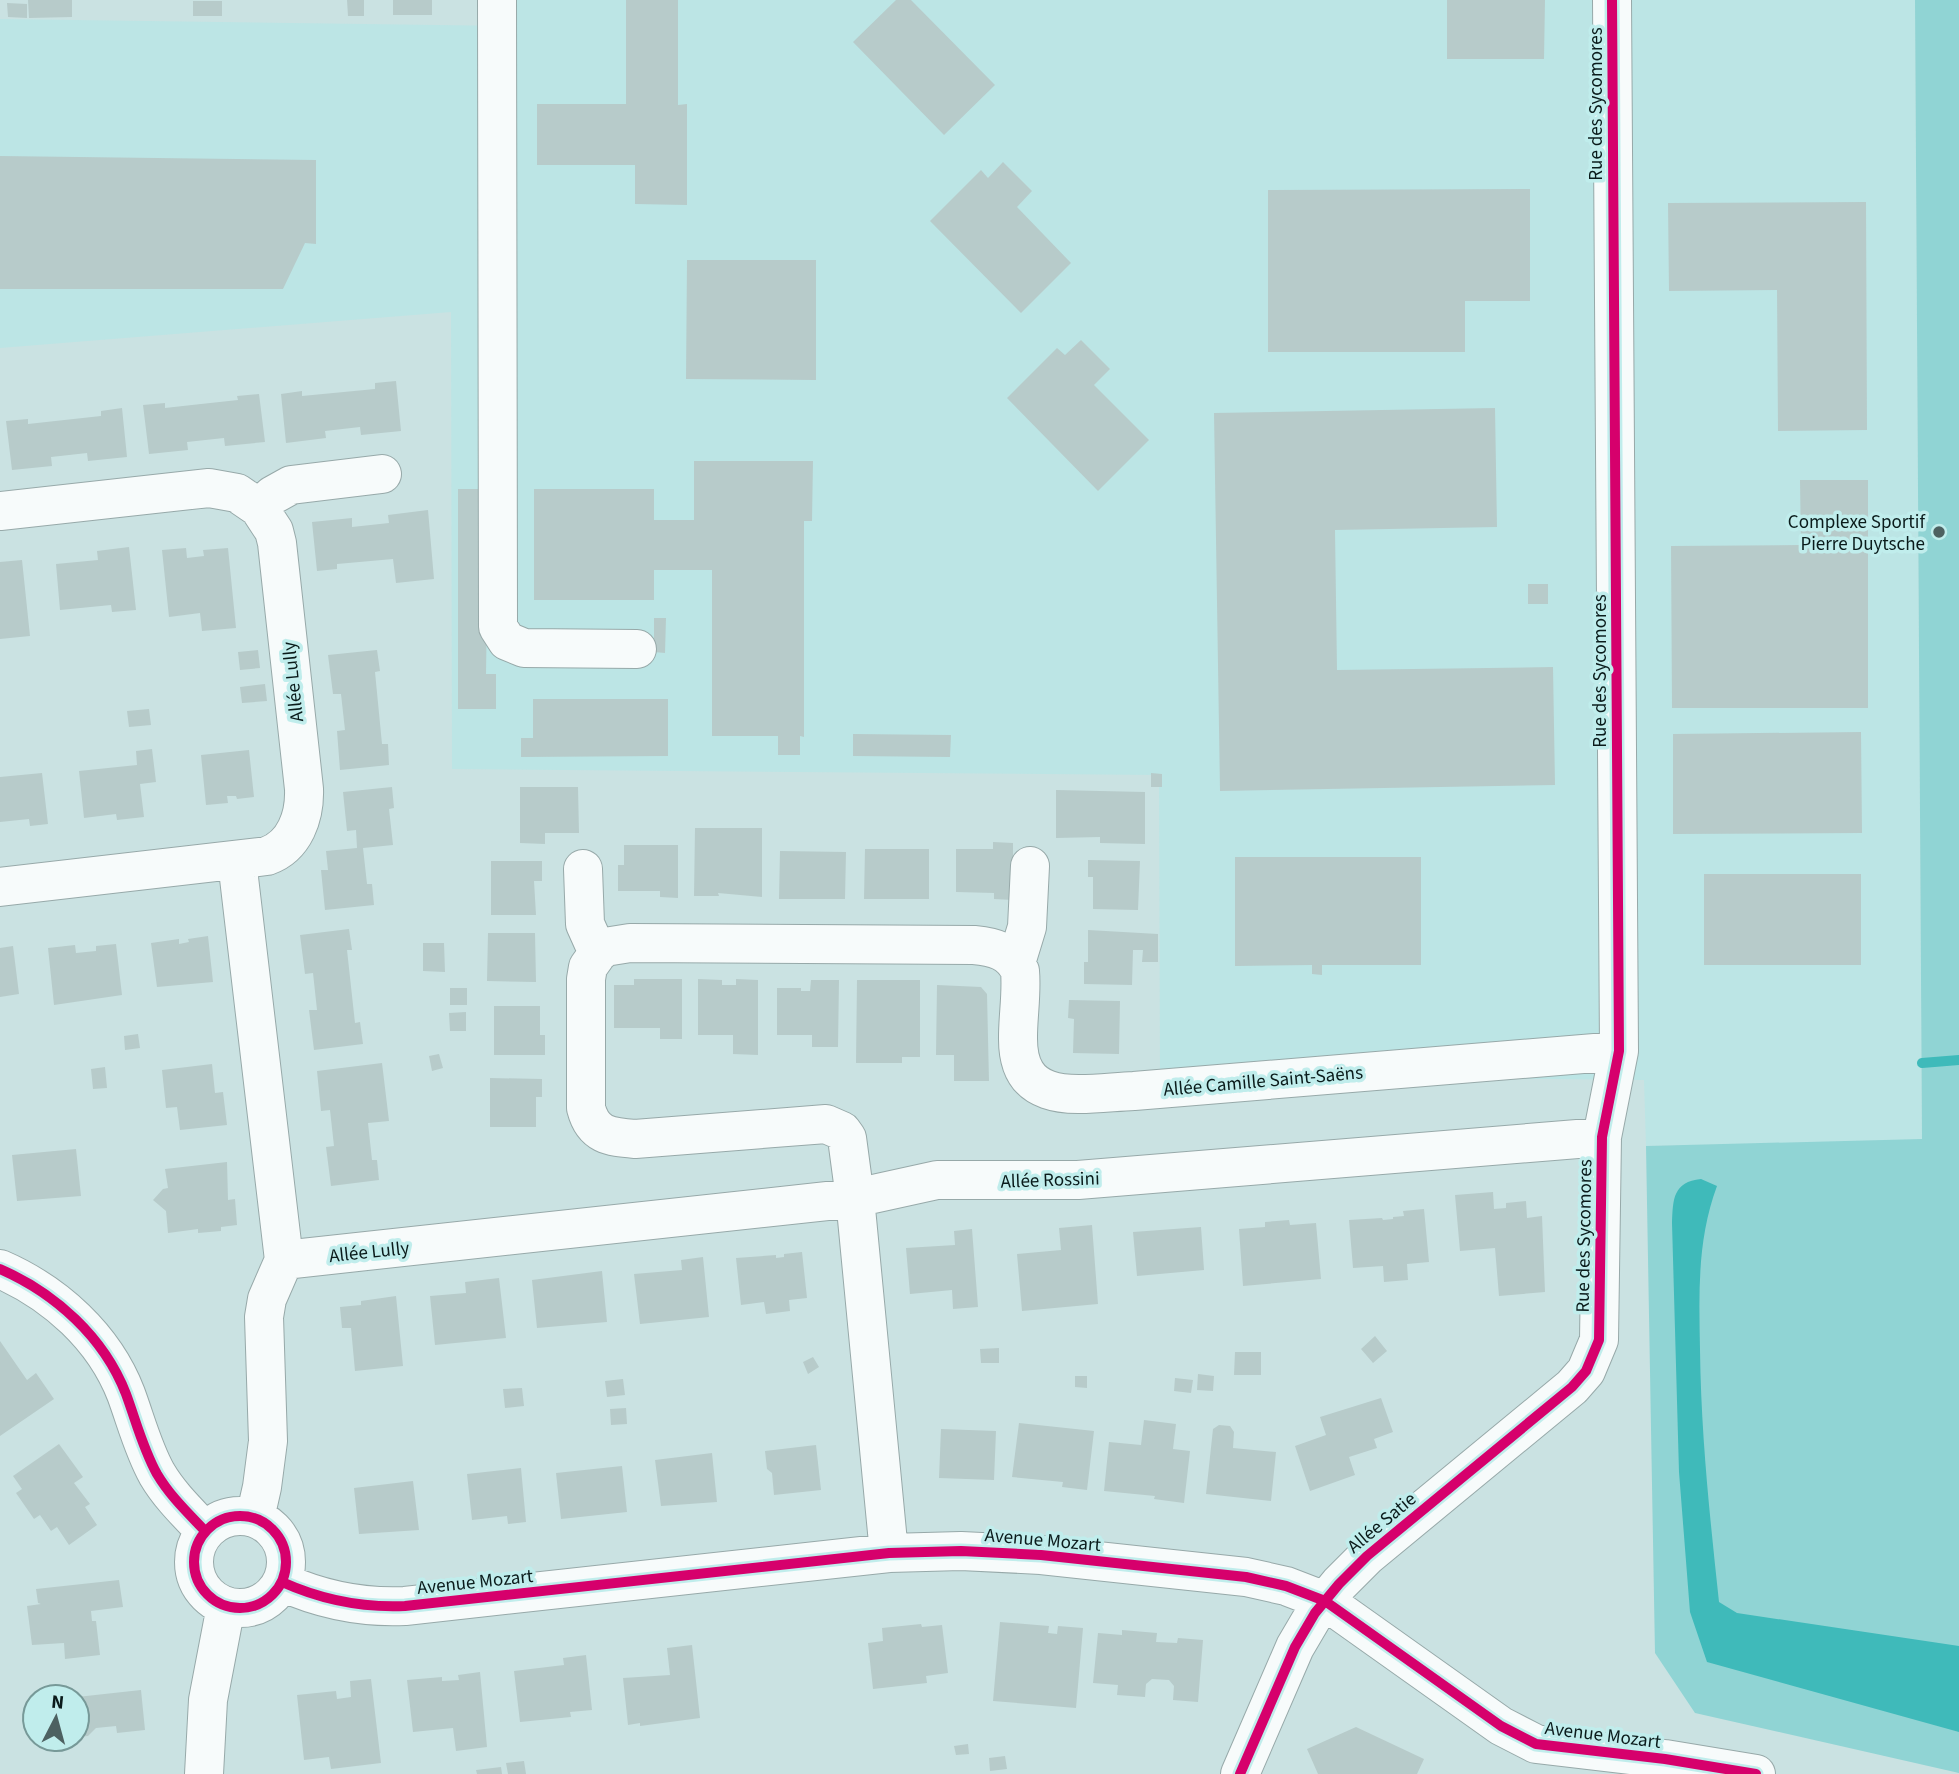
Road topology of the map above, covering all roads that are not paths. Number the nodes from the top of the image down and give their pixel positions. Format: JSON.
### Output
{"nodes":[{"id":1,"x":497,"y":0,"type":"edge"},
{"id":2,"x":1612,"y":0,"type":"edge"},
{"id":3,"x":382,"y":474,"type":"dead end"},
{"id":4,"x":259,"y":508,"type":"junction"},
{"id":5,"x":0,"y":511,"type":"edge"},
{"id":6,"x":637,"y":649,"type":"dead end"},
{"id":7,"x":237,"y":861,"type":"junction"},
{"id":8,"x":1031,"y":866,"type":"dead end"},
{"id":9,"x":583,"y":869,"type":"dead end"},
{"id":10,"x":0,"y":887,"type":"edge"},
{"id":11,"x":598,"y":953,"type":"junction"},
{"id":12,"x":1016,"y":963,"type":"junction"},
{"id":13,"x":1619,"y":1051,"type":"junction"},
{"id":14,"x":1602,"y":1137,"type":"junction"},
{"id":15,"x":855,"y":1198,"type":"junction"},
{"id":16,"x":284,"y":1260,"type":"junction"},
{"id":17,"x":0,"y":1269,"type":"edge"},
{"id":18,"x":1599,"y":1340,"type":"joint"},
{"id":19,"x":255,"y":1518,"type":"junction"},
{"id":20,"x":205,"y":1531,"type":"junction"},
{"id":21,"x":889,"y":1553,"type":"junction"},
{"id":22,"x":282,"y":1582,"type":"junction"},
{"id":23,"x":1325,"y":1601,"type":"junction"},
{"id":24,"x":226,"y":1606,"type":"junction"},
{"id":25,"x":204,"y":1774,"type":"edge"},
{"id":26,"x":1240,"y":1774,"type":"edge"},
{"id":27,"x":1753,"y":1774,"type":"edge"}],
"edges":[{"from":1,"to":6,"type":"street"},
{"from":2,"to":13,"type":"street","name":"Rue des Sycomores"},
{"from":3,"to":4,"type":"street"},
{"from":4,"to":5,"type":"street"},
{"from":4,"to":7,"type":"street","name":"Allée Lully"},
{"from":7,"to":10,"type":"street","name":"Allée Lully"},
{"from":7,"to":16,"type":"street"},
{"from":8,"to":12,"type":"street","name":"Allée Camille Saint-Saëns"},
{"from":9,"to":11,"type":"street"},
{"from":11,"to":12,"type":"street"},
{"from":11,"to":15,"type":"street"},
{"from":12,"to":13,"type":"street","name":"Allée Camille Saint-Saëns"},
{"from":13,"to":14,"type":"street","name":"Rue des Sycomores"},
{"from":14,"to":15,"type":"street","name":"Allée Rossini"},
{"from":14,"to":18,"type":"street","name":"Rue des Sycomores"},
{"from":15,"to":16,"type":"street","name":"Allée Lully"},
{"from":15,"to":21,"type":"street"},
{"from":16,"to":19,"type":"street"},
{"from":17,"to":20,"type":"street"},
{"from":18,"to":23,"type":"street","name":"Allée Satie"},
{"from":19,"to":20,"type":"street"},
{"from":19,"to":22,"type":"street"},
{"from":20,"to":24,"type":"street"},
{"from":21,"to":22,"type":"street","name":"Avenue Mozart"},
{"from":21,"to":23,"type":"street","name":"Avenue Mozart"},
{"from":22,"to":24,"type":"street"},
{"from":23,"to":26,"type":"street","name":"Allée Satie"},
{"from":23,"to":27,"type":"street","name":"Avenue Mozart"},
{"from":24,"to":25,"type":"street"}]}
